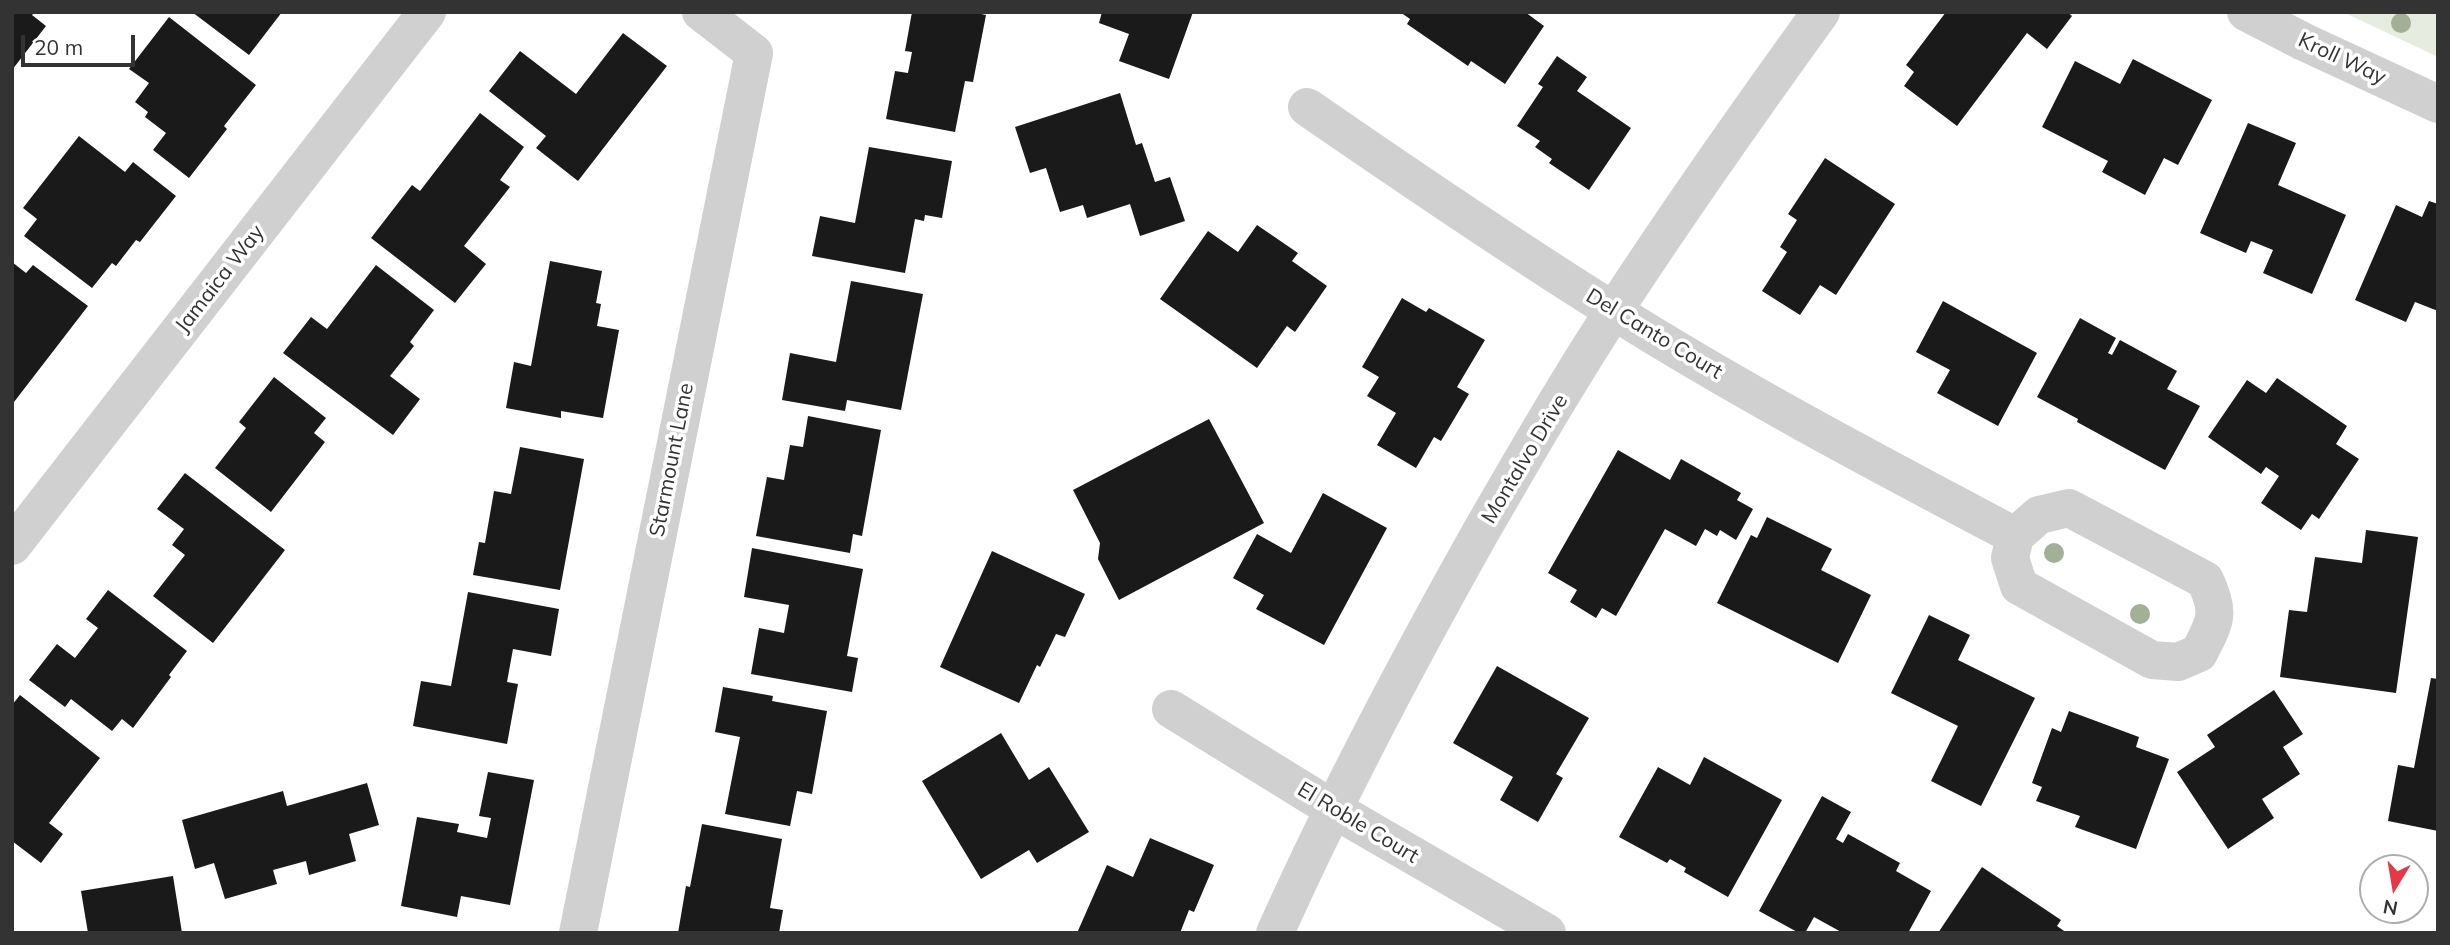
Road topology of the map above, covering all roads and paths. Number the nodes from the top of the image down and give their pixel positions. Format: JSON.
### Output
{"nodes":[{"id":1,"x":427,"y":12,"type":"edge"},
{"id":2,"x":701,"y":12,"type":"edge"},
{"id":3,"x":1821,"y":12,"type":"edge"},
{"id":4,"x":2246,"y":12,"type":"edge"},
{"id":5,"x":2438,"y":104,"type":"edge"},
{"id":6,"x":1307,"y":107,"type":"dead end"},
{"id":7,"x":1614,"y":311,"type":"junction"},
{"id":8,"x":2015,"y":536,"type":"junction"},
{"id":9,"x":12,"y":546,"type":"edge"},
{"id":10,"x":1171,"y":709,"type":"dead end"},
{"id":11,"x":1334,"y":809,"type":"junction"},
{"id":12,"x":578,"y":933,"type":"edge"},
{"id":13,"x":1275,"y":933,"type":"edge"},
{"id":14,"x":1547,"y":933,"type":"edge"}],
"edges":[{"from":1,"to":9,"type":"street","name":"Jamaica Way"},
{"from":2,"to":12,"type":"street","name":"Starmount Lane"},
{"from":3,"to":7,"type":"street","name":"Montalvo Drive"},
{"from":4,"to":5,"type":"street","name":"Kroll Way"},
{"from":6,"to":7,"type":"street","name":"Del Canto Court"},
{"from":7,"to":8,"type":"street","name":"Del Canto Court"},
{"from":7,"to":11,"type":"street","name":"Montalvo Drive"},
{"from":8,"to":8,"type":"street"},
{"from":10,"to":11,"type":"street","name":"El Roble Court"},
{"from":11,"to":13,"type":"street","name":"Montalvo Drive"},
{"from":11,"to":14,"type":"street","name":"El Roble Court"}]}
